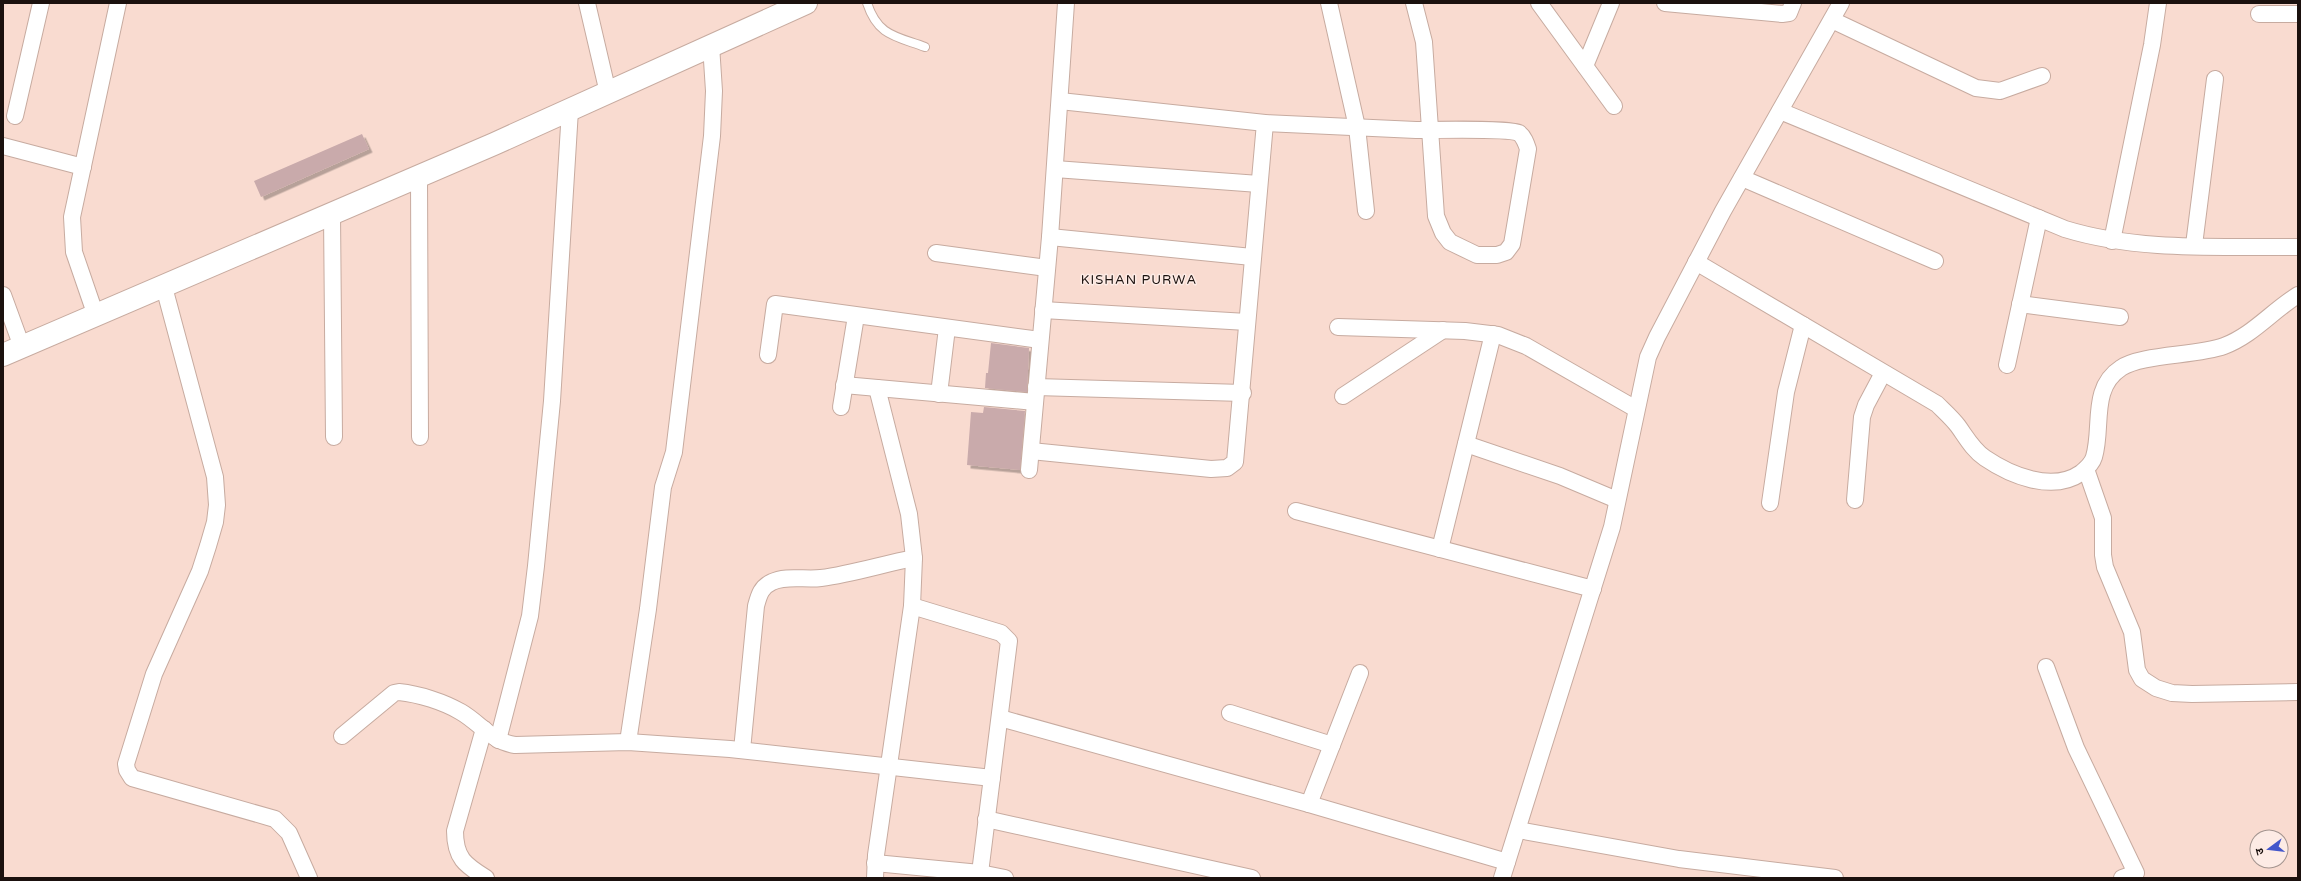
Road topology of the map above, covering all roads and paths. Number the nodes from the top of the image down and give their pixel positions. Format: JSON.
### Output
{"nodes":[{"id":1,"x":41,"y":3,"type":"edge"},
{"id":2,"x":118,"y":3,"type":"edge"},
{"id":3,"x":587,"y":3,"type":"edge"},
{"id":4,"x":806,"y":3,"type":"edge"},
{"id":5,"x":867,"y":3,"type":"edge"},
{"id":6,"x":1066,"y":3,"type":"edge"},
{"id":7,"x":1329,"y":3,"type":"edge"},
{"id":8,"x":1414,"y":3,"type":"edge"},
{"id":9,"x":1539,"y":3,"type":"edge"},
{"id":10,"x":1611,"y":3,"type":"edge"},
{"id":11,"x":1665,"y":3,"type":"edge"},
{"id":12,"x":1793,"y":3,"type":"edge"},
{"id":13,"x":1841,"y":3,"type":"edge"},
{"id":14,"x":2158,"y":3,"type":"edge"},
{"id":15,"x":2259,"y":14,"type":"dead end"},
{"id":16,"x":2298,"y":14,"type":"edge"},
{"id":17,"x":1832,"y":20,"type":"junction"},
{"id":18,"x":711,"y":45,"type":"junction"},
{"id":19,"x":925,"y":47,"type":"dead end"},
{"id":20,"x":1585,"y":66,"type":"junction"},
{"id":21,"x":2042,"y":76,"type":"dead end"},
{"id":22,"x":2215,"y":79,"type":"dead end"},
{"id":23,"x":608,"y":93,"type":"junction"},
{"id":24,"x":1060,"y":101,"type":"junction"},
{"id":25,"x":1614,"y":106,"type":"dead end"},
{"id":26,"x":570,"y":110,"type":"junction"},
{"id":27,"x":1780,"y":111,"type":"junction"},
{"id":28,"x":15,"y":116,"type":"dead end"},
{"id":29,"x":1265,"y":123,"type":"junction"},
{"id":30,"x":1357,"y":127,"type":"junction"},
{"id":31,"x":1430,"y":130,"type":"junction"},
{"id":32,"x":3,"y":146,"type":"edge"},
{"id":33,"x":83,"y":167,"type":"junction"},
{"id":34,"x":1055,"y":169,"type":"junction"},
{"id":35,"x":419,"y":176,"type":"junction"},
{"id":36,"x":1742,"y":178,"type":"junction"},
{"id":37,"x":1259,"y":184,"type":"junction"},
{"id":38,"x":1366,"y":211,"type":"dead end"},
{"id":39,"x":332,"y":214,"type":"junction"},
{"id":40,"x":2039,"y":218,"type":"junction"},
{"id":41,"x":1050,"y":237,"type":"junction"},
{"id":42,"x":2112,"y":241,"type":"junction"},
{"id":43,"x":2194,"y":245,"type":"junction"},
{"id":44,"x":2298,"y":247,"type":"edge"},
{"id":45,"x":936,"y":253,"type":"dead end"},
{"id":46,"x":1252,"y":257,"type":"junction"},
{"id":47,"x":1935,"y":261,"type":"dead end"},
{"id":48,"x":1696,"y":262,"type":"junction"},
{"id":49,"x":1047,"y":268,"type":"junction"},
{"id":50,"x":164,"y":287,"type":"junction"},
{"id":51,"x":3,"y":295,"type":"edge"},
{"id":52,"x":2298,"y":295,"type":"edge"},
{"id":53,"x":2020,"y":304,"type":"junction"},
{"id":54,"x":1043,"y":310,"type":"junction"},
{"id":55,"x":96,"y":316,"type":"junction"},
{"id":56,"x":856,"y":316,"type":"junction"},
{"id":57,"x":2120,"y":317,"type":"dead end"},
{"id":58,"x":1247,"y":322,"type":"junction"},
{"id":59,"x":1803,"y":325,"type":"junction"},
{"id":60,"x":1338,"y":327,"type":"dead end"},
{"id":61,"x":947,"y":328,"type":"junction"},
{"id":62,"x":1443,"y":330,"type":"junction"},
{"id":63,"x":1493,"y":334,"type":"junction"},
{"id":64,"x":1040,"y":340,"type":"junction"},
{"id":65,"x":12,"y":351,"type":"edge"},
{"id":66,"x":768,"y":355,"type":"dead end"},
{"id":67,"x":2007,"y":365,"type":"dead end"},
{"id":68,"x":1883,"y":373,"type":"junction"},
{"id":69,"x":844,"y":386,"type":"junction"},
{"id":70,"x":877,"y":388,"type":"junction"},
{"id":71,"x":1243,"y":393,"type":"junction"},
{"id":72,"x":939,"y":394,"type":"junction"},
{"id":73,"x":1036,"y":394,"type":"junction"},
{"id":74,"x":1343,"y":396,"type":"dead end"},
{"id":75,"x":841,"y":407,"type":"dead end"},
{"id":76,"x":1636,"y":409,"type":"junction"},
{"id":77,"x":334,"y":437,"type":"dead end"},
{"id":78,"x":420,"y":437,"type":"dead end"},
{"id":79,"x":1466,"y":444,"type":"junction"},
{"id":80,"x":1031,"y":451,"type":"junction"},
{"id":81,"x":2086,"y":469,"type":"junction"},
{"id":82,"x":1029,"y":470,"type":"dead end"},
{"id":83,"x":1617,"y":500,"type":"junction"},
{"id":84,"x":1855,"y":500,"type":"dead end"},
{"id":85,"x":1770,"y":503,"type":"dead end"},
{"id":86,"x":1296,"y":510,"type":"dead end"},
{"id":87,"x":1440,"y":549,"type":"junction"},
{"id":88,"x":914,"y":558,"type":"junction"},
{"id":89,"x":1593,"y":589,"type":"junction"},
{"id":90,"x":912,"y":606,"type":"junction"},
{"id":91,"x":2046,"y":667,"type":"dead end"},
{"id":92,"x":1360,"y":673,"type":"dead end"},
{"id":93,"x":2298,"y":692,"type":"edge"},
{"id":94,"x":1230,"y":713,"type":"dead end"},
{"id":95,"x":1000,"y":718,"type":"junction"},
{"id":96,"x":484,"y":729,"type":"junction"},
{"id":97,"x":342,"y":736,"type":"dead end"},
{"id":98,"x":498,"y":740,"type":"junction"},
{"id":99,"x":628,"y":742,"type":"junction"},
{"id":100,"x":1332,"y":745,"type":"junction"},
{"id":101,"x":742,"y":750,"type":"junction"},
{"id":102,"x":889,"y":766,"type":"junction"},
{"id":103,"x":992,"y":778,"type":"junction"},
{"id":104,"x":1309,"y":804,"type":"junction"},
{"id":105,"x":986,"y":819,"type":"junction"},
{"id":106,"x":1518,"y":830,"type":"junction"},
{"id":107,"x":1507,"y":862,"type":"junction"},
{"id":108,"x":875,"y":871,"type":"edge"},
{"id":109,"x":980,"y":873,"type":"junction"},
{"id":110,"x":2133,"y":876,"type":"edge"},
{"id":111,"x":309,"y":878,"type":"edge"},
{"id":112,"x":486,"y":878,"type":"edge"},
{"id":113,"x":1006,"y":878,"type":"edge"},
{"id":114,"x":1252,"y":878,"type":"edge"},
{"id":115,"x":1502,"y":878,"type":"edge"},
{"id":116,"x":1835,"y":878,"type":"edge"}],
"edges":[{"from":1,"to":28,"type":"street"},
{"from":2,"to":33,"type":"street"},
{"from":3,"to":23,"type":"street"},
{"from":4,"to":18,"type":"main road"},
{"from":5,"to":19,"type":"lane"},
{"from":6,"to":24,"type":"street"},
{"from":7,"to":30,"type":"street"},
{"from":8,"to":31,"type":"street"},
{"from":9,"to":20,"type":"street"},
{"from":10,"to":20,"type":"street"},
{"from":11,"to":12,"type":"street"},
{"from":13,"to":17,"type":"street"},
{"from":14,"to":42,"type":"street"},
{"from":15,"to":16,"type":"street"},
{"from":17,"to":21,"type":"street"},
{"from":17,"to":27,"type":"street"},
{"from":18,"to":23,"type":"main road"},
{"from":18,"to":99,"type":"street"},
{"from":20,"to":25,"type":"street"},
{"from":22,"to":43,"type":"street"},
{"from":23,"to":26,"type":"main road"},
{"from":24,"to":29,"type":"street"},
{"from":24,"to":34,"type":"street"},
{"from":26,"to":35,"type":"main road"},
{"from":26,"to":98,"type":"street"},
{"from":27,"to":36,"type":"street"},
{"from":27,"to":40,"type":"street"},
{"from":29,"to":30,"type":"street"},
{"from":29,"to":37,"type":"street"},
{"from":30,"to":31,"type":"street"},
{"from":30,"to":38,"type":"street"},
{"from":31,"to":31,"type":"street"},
{"from":32,"to":33,"type":"street"},
{"from":33,"to":55,"type":"street"},
{"from":34,"to":37,"type":"street"},
{"from":34,"to":41,"type":"street"},
{"from":35,"to":39,"type":"main road"},
{"from":35,"to":78,"type":"street"},
{"from":36,"to":47,"type":"street"},
{"from":36,"to":48,"type":"street"},
{"from":37,"to":46,"type":"street"},
{"from":39,"to":50,"type":"main road"},
{"from":39,"to":77,"type":"street"},
{"from":40,"to":42,"type":"street"},
{"from":40,"to":53,"type":"street"},
{"from":41,"to":46,"type":"street"},
{"from":41,"to":49,"type":"street"},
{"from":42,"to":43,"type":"street"},
{"from":43,"to":44,"type":"street"},
{"from":45,"to":49,"type":"street"},
{"from":46,"to":58,"type":"street"},
{"from":48,"to":59,"type":"street"},
{"from":48,"to":76,"type":"street"},
{"from":49,"to":54,"type":"street"},
{"from":50,"to":55,"type":"main road"},
{"from":50,"to":111,"type":"street"},
{"from":51,"to":65,"type":"street"},
{"from":52,"to":81,"type":"street"},
{"from":53,"to":57,"type":"street"},
{"from":53,"to":67,"type":"street"},
{"from":54,"to":58,"type":"street"},
{"from":54,"to":64,"type":"street"},
{"from":55,"to":65,"type":"main road"},
{"from":56,"to":61,"type":"street"},
{"from":56,"to":66,"type":"street"},
{"from":56,"to":69,"type":"street"},
{"from":58,"to":71,"type":"street"},
{"from":59,"to":68,"type":"street"},
{"from":59,"to":85,"type":"street"},
{"from":60,"to":62,"type":"street"},
{"from":61,"to":64,"type":"street"},
{"from":61,"to":72,"type":"street"},
{"from":62,"to":63,"type":"street"},
{"from":62,"to":74,"type":"street"},
{"from":63,"to":76,"type":"street"},
{"from":63,"to":79,"type":"street"},
{"from":64,"to":73,"type":"street"},
{"from":68,"to":81,"type":"street"},
{"from":68,"to":84,"type":"street"},
{"from":69,"to":70,"type":"street"},
{"from":69,"to":75,"type":"street"},
{"from":70,"to":72,"type":"street"},
{"from":70,"to":88,"type":"street"},
{"from":71,"to":73,"type":"street"},
{"from":71,"to":80,"type":"street"},
{"from":72,"to":73,"type":"street"},
{"from":73,"to":80,"type":"street"},
{"from":76,"to":83,"type":"street"},
{"from":79,"to":83,"type":"street"},
{"from":79,"to":87,"type":"street"},
{"from":80,"to":82,"type":"street"},
{"from":81,"to":93,"type":"street"},
{"from":83,"to":89,"type":"street"},
{"from":86,"to":87,"type":"street"},
{"from":87,"to":89,"type":"street"},
{"from":88,"to":90,"type":"street"},
{"from":88,"to":101,"type":"street"},
{"from":89,"to":106,"type":"street"},
{"from":90,"to":95,"type":"street"},
{"from":90,"to":102,"type":"street"},
{"from":91,"to":110,"type":"street"},
{"from":92,"to":100,"type":"street"},
{"from":94,"to":100,"type":"street"},
{"from":95,"to":103,"type":"street"},
{"from":95,"to":104,"type":"street"},
{"from":96,"to":97,"type":"street"},
{"from":96,"to":98,"type":"street"},
{"from":96,"to":112,"type":"street"},
{"from":98,"to":99,"type":"street"},
{"from":99,"to":101,"type":"street"},
{"from":100,"to":104,"type":"street"},
{"from":101,"to":102,"type":"street"},
{"from":102,"to":103,"type":"street"},
{"from":102,"to":108,"type":"street"},
{"from":103,"to":105,"type":"street"},
{"from":104,"to":107,"type":"street"},
{"from":105,"to":109,"type":"street"},
{"from":105,"to":114,"type":"street"},
{"from":106,"to":107,"type":"street"},
{"from":106,"to":116,"type":"street"},
{"from":107,"to":115,"type":"street"},
{"from":108,"to":109,"type":"street"},
{"from":109,"to":113,"type":"street"}]}
